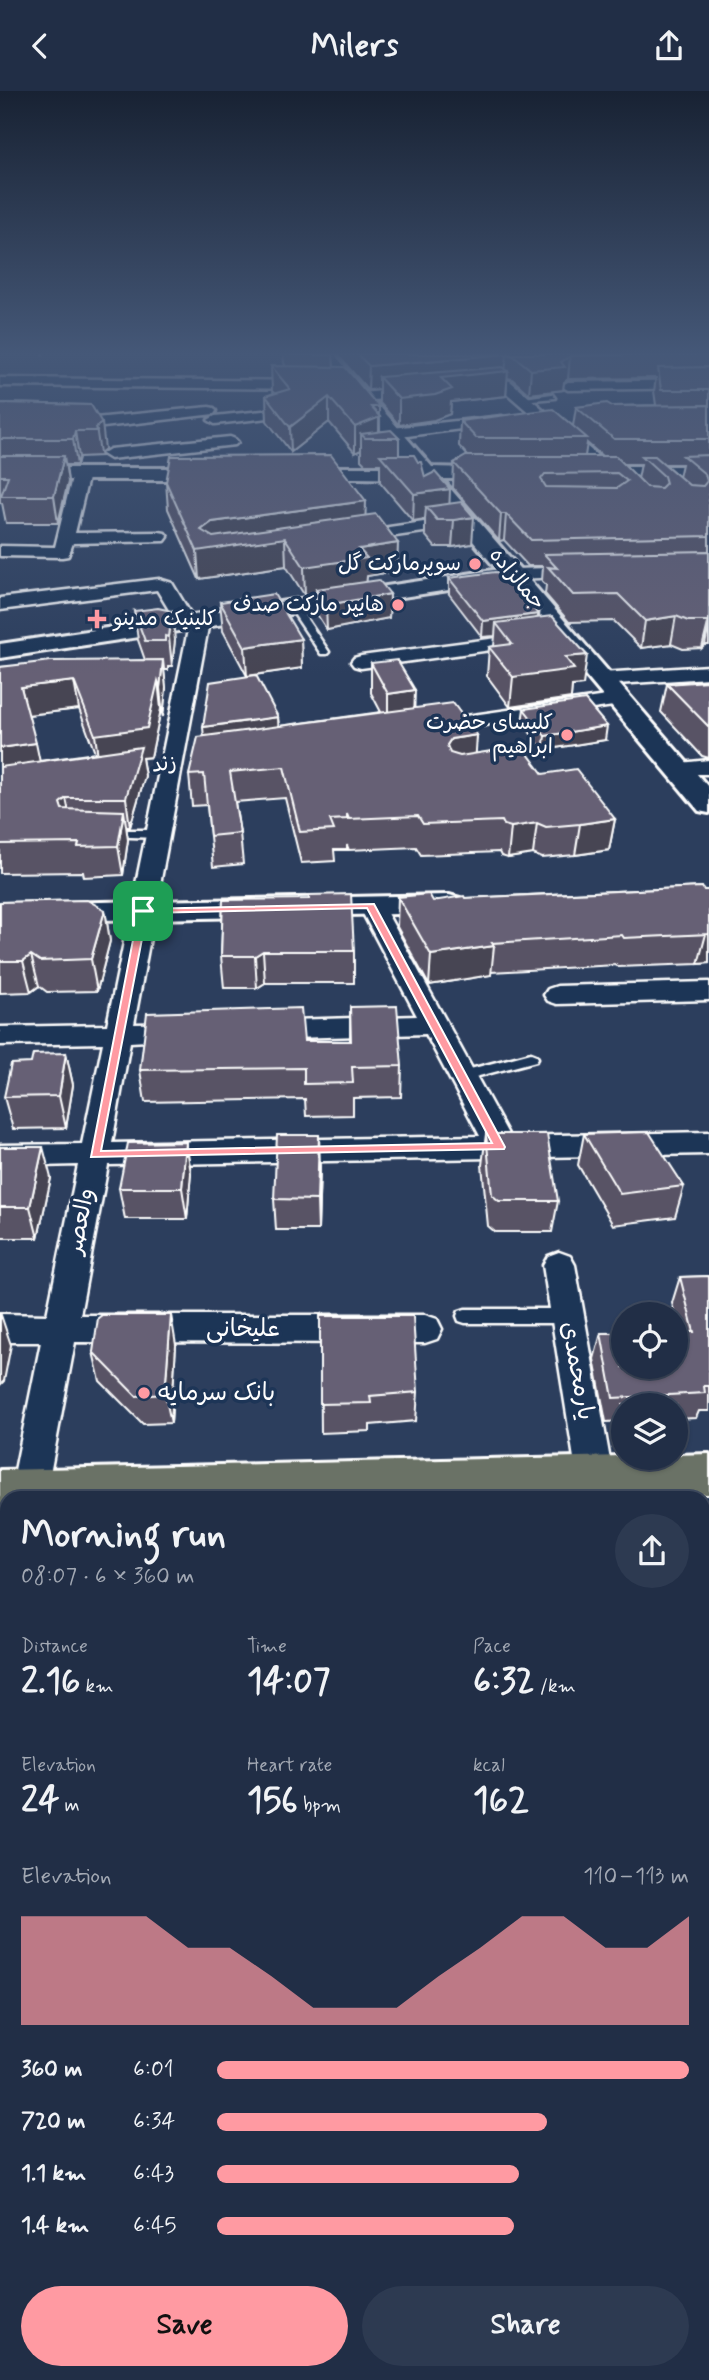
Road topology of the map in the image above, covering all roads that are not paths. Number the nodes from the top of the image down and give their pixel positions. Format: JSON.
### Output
{"nodes":[{"id":1,"x":113,"y":461,"type":"edge"},
{"id":2,"x":416,"y":461,"type":"edge"},
{"id":3,"x":599,"y":461,"type":"edge"},
{"id":4,"x":565,"y":472,"type":"edge"},
{"id":5,"x":611,"y":472,"type":"junction"},
{"id":6,"x":655,"y":472,"type":"junction"},
{"id":7,"x":709,"y":472,"type":"edge"},
{"id":8,"x":265,"y":473,"type":"edge"},
{"id":9,"x":426,"y":473,"type":"junction"},
{"id":10,"x":524,"y":473,"type":"edge"},
{"id":11,"x":0,"y":474,"type":"edge"},
{"id":12,"x":80,"y":474,"type":"junction"},
{"id":13,"x":120,"y":474,"type":"junction"},
{"id":14,"x":239,"y":474,"type":"edge"},
{"id":15,"x":673,"y":488,"type":"edge"},
{"id":16,"x":633,"y":490,"type":"edge"},
{"id":17,"x":467,"y":521,"type":"junction"},
{"id":18,"x":159,"y":537,"type":"dead end"},
{"id":19,"x":62,"y":538,"type":"junction"},
{"id":20,"x":331,"y":540,"type":"edge"},
{"id":21,"x":0,"y":551,"type":"edge"},
{"id":22,"x":598,"y":572,"type":"edge"},
{"id":23,"x":514,"y":574,"type":"junction"},
{"id":24,"x":0,"y":604,"type":"edge"},
{"id":25,"x":295,"y":608,"type":"junction"},
{"id":26,"x":193,"y":623,"type":"junction"},
{"id":27,"x":564,"y":635,"type":"junction"},
{"id":28,"x":0,"y":651,"type":"edge"},
{"id":29,"x":324,"y":652,"type":"dead end"},
{"id":30,"x":361,"y":662,"type":"dead end"},
{"id":31,"x":709,"y":672,"type":"edge"},
{"id":32,"x":601,"y":679,"type":"junction"},
{"id":33,"x":620,"y":700,"type":"junction"},
{"id":34,"x":449,"y":724,"type":"junction"},
{"id":35,"x":408,"y":730,"type":"edge"},
{"id":36,"x":463,"y":743,"type":"edge"},
{"id":37,"x":709,"y":767,"type":"edge"},
{"id":38,"x":678,"y":769,"type":"junction"},
{"id":39,"x":709,"y":805,"type":"edge"},
{"id":40,"x":96,"y":834,"type":"edge"},
{"id":41,"x":158,"y":834,"type":"junction"},
{"id":42,"x":479,"y":903,"type":"edge"},
{"id":43,"x":370,"y":906,"type":"junction"},
{"id":44,"x":143,"y":911,"type":"junction"},
{"id":45,"x":0,"y":913,"type":"edge"},
{"id":46,"x":709,"y":991,"type":"edge"},
{"id":47,"x":557,"y":995,"type":"dead end"},
{"id":48,"x":433,"y":1025,"type":"junction"},
{"id":49,"x":118,"y":1034,"type":"junction"},
{"id":50,"x":0,"y":1036,"type":"edge"},
{"id":51,"x":531,"y":1058,"type":"dead end"},
{"id":52,"x":460,"y":1076,"type":"junction"},
{"id":53,"x":709,"y":1143,"type":"edge"},
{"id":54,"x":500,"y":1147,"type":"junction"},
{"id":55,"x":95,"y":1155,"type":"junction"},
{"id":56,"x":0,"y":1156,"type":"edge"},
{"id":57,"x":559,"y":1265,"type":"dead end"},
{"id":58,"x":465,"y":1316,"type":"dead end"},
{"id":59,"x":568,"y":1316,"type":"junction"},
{"id":60,"x":0,"y":1328,"type":"edge"},
{"id":61,"x":60,"y":1328,"type":"junction"},
{"id":62,"x":425,"y":1329,"type":"dead end"},
{"id":63,"x":709,"y":1474,"type":"edge"},
{"id":64,"x":595,"y":1477,"type":"junction"},
{"id":65,"x":13,"y":1491,"type":"edge"},
{"id":66,"x":302,"y":1491,"type":"edge"}],
"edges":[{"from":1,"to":13,"type":"street"},
{"from":2,"to":9,"type":"main road","name":"جمالزاده"},
{"from":3,"to":5,"type":"street"},
{"from":4,"to":5,"type":"main road"},
{"from":5,"to":6,"type":"main road"},
{"from":5,"to":16,"type":"street"},
{"from":6,"to":7,"type":"main road"},
{"from":6,"to":15,"type":"street"},
{"from":8,"to":9,"type":"main road"},
{"from":9,"to":10,"type":"main road"},
{"from":9,"to":17,"type":"main road","name":"جمالزاده"},
{"from":11,"to":12,"type":"main road"},
{"from":12,"to":13,"type":"main road"},
{"from":12,"to":19,"type":"street"},
{"from":13,"to":14,"type":"main road"},
{"from":17,"to":20,"type":"street"},
{"from":17,"to":23,"type":"main road","name":"جمالزاده"},
{"from":18,"to":19,"type":"street"},
{"from":19,"to":21,"type":"street"},
{"from":22,"to":23,"type":"street"},
{"from":23,"to":25,"type":"main road"},
{"from":23,"to":27,"type":"main road","name":"جمالزاده"},
{"from":24,"to":26,"type":"street"},
{"from":25,"to":26,"type":"main road"},
{"from":25,"to":29,"type":"lane"},
{"from":26,"to":28,"type":"main road"},
{"from":26,"to":41,"type":"street","name":"والعصر"},
{"from":27,"to":30,"type":"street"},
{"from":27,"to":32,"type":"main road","name":"جمالزاده"},
{"from":31,"to":32,"type":"street"},
{"from":32,"to":33,"type":"main road","name":"جمالزاده"},
{"from":33,"to":34,"type":"street"},
{"from":33,"to":38,"type":"main road","name":"جمالزاده"},
{"from":34,"to":35,"type":"street"},
{"from":34,"to":36,"type":"street"},
{"from":37,"to":38,"type":"street"},
{"from":38,"to":39,"type":"main road","name":"جمالزاده"},
{"from":40,"to":41,"type":"lane"},
{"from":41,"to":44,"type":"street","name":"والعصر"},
{"from":42,"to":43,"type":"main road"},
{"from":43,"to":44,"type":"main road"},
{"from":43,"to":48,"type":"street"},
{"from":44,"to":45,"type":"main road"},
{"from":44,"to":49,"type":"street","name":"والعصر"},
{"from":46,"to":47,"type":"street"},
{"from":48,"to":49,"type":"street"},
{"from":48,"to":52,"type":"street"},
{"from":49,"to":50,"type":"street"},
{"from":49,"to":55,"type":"street","name":"والعصر"},
{"from":51,"to":52,"type":"lane"},
{"from":52,"to":54,"type":"street"},
{"from":53,"to":54,"type":"street"},
{"from":54,"to":55,"type":"street"},
{"from":55,"to":56,"type":"street"},
{"from":55,"to":61,"type":"street","name":"والعصر"},
{"from":57,"to":59,"type":"street","name":"یارمحمدی"},
{"from":58,"to":59,"type":"lane"},
{"from":59,"to":64,"type":"street","name":"یارمحمدی"},
{"from":60,"to":61,"type":"street","name":"علیخانی"},
{"from":61,"to":62,"type":"street","name":"علیخانی"},
{"from":61,"to":65,"type":"street","name":"والعصر"},
{"from":63,"to":64,"type":"main road"},
{"from":64,"to":66,"type":"main road"}]}
